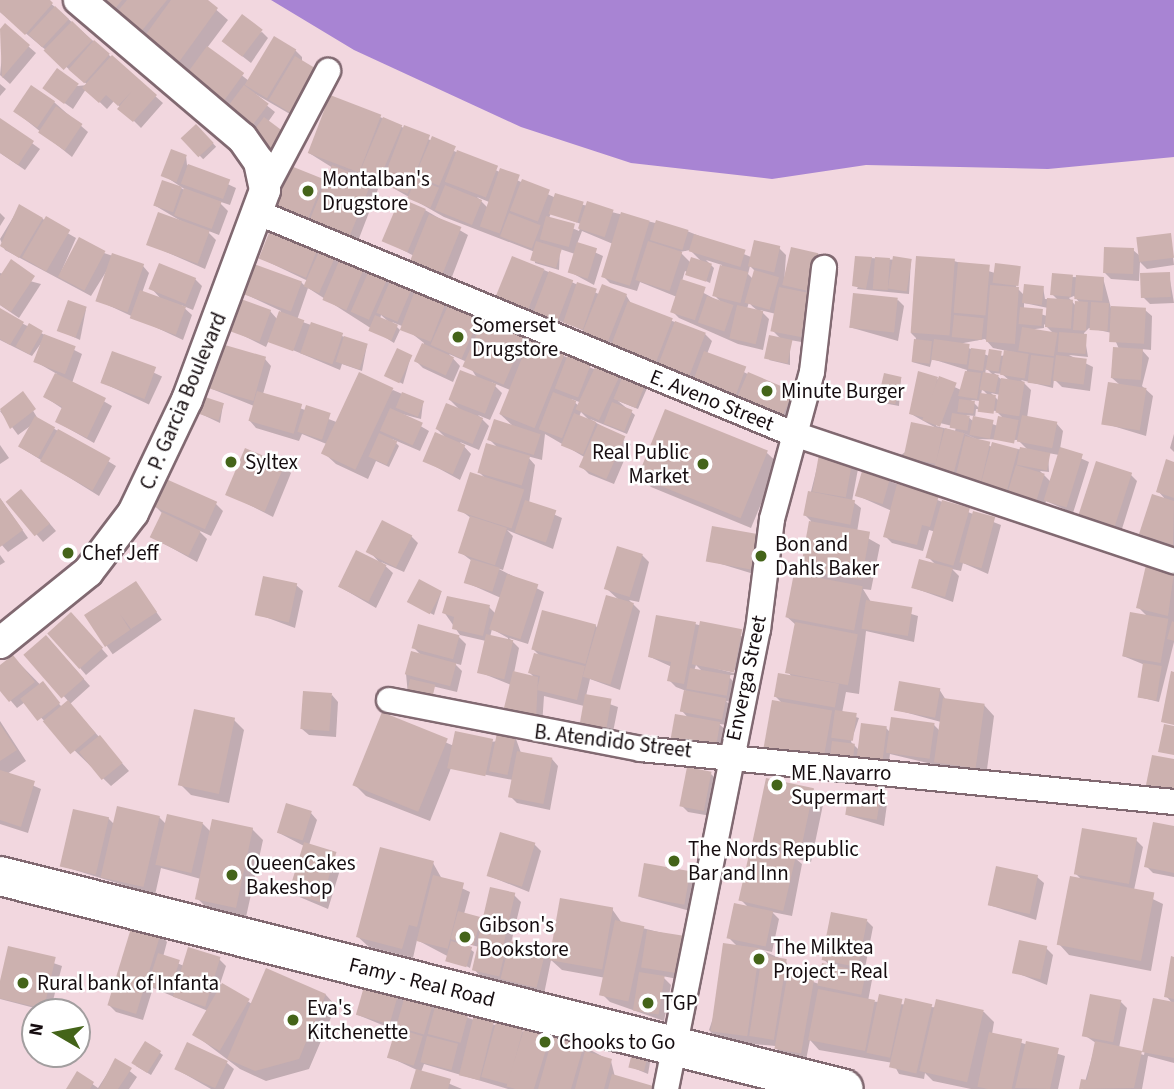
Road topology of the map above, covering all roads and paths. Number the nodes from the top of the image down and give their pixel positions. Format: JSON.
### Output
{"nodes":[{"id":1,"x":79,"y":0,"type":"edge"},
{"id":2,"x":328,"y":71,"type":"dead end"},
{"id":3,"x":262,"y":202,"type":"junction"},
{"id":4,"x":824,"y":268,"type":"dead end"},
{"id":5,"x":792,"y":433,"type":"junction"},
{"id":6,"x":1174,"y":561,"type":"edge"},
{"id":7,"x":0,"y":643,"type":"edge"},
{"id":8,"x":389,"y":700,"type":"dead end"},
{"id":9,"x":730,"y":754,"type":"junction"},
{"id":10,"x":1174,"y":802,"type":"edge"},
{"id":11,"x":0,"y":876,"type":"edge"},
{"id":12,"x":674,"y":1046,"type":"junction"},
{"id":13,"x":666,"y":1089,"type":"edge"},
{"id":14,"x":844,"y":1089,"type":"edge"}],
"edges":[{"from":1,"to":3,"type":"street"},
{"from":2,"to":3,"type":"street"},
{"from":3,"to":5,"type":"street","name":"E. Aveno Street"},
{"from":3,"to":7,"type":"street","name":"C. P. Garcia Boulevard"},
{"from":4,"to":5,"type":"street","name":"Enverga Street"},
{"from":5,"to":6,"type":"street","name":"E. Aveno Street"},
{"from":5,"to":9,"type":"street","name":"Enverga Street"},
{"from":8,"to":9,"type":"street","name":"B. Atendido Street"},
{"from":9,"to":10,"type":"street","name":"B. Atendido Street"},
{"from":9,"to":12,"type":"street","name":"Enverga Street"},
{"from":11,"to":12,"type":"main road","name":"Famy - Real Road"},
{"from":12,"to":13,"type":"street","name":"Enverga Street"},
{"from":12,"to":14,"type":"main road","name":"Famy - Real Road"}]}
